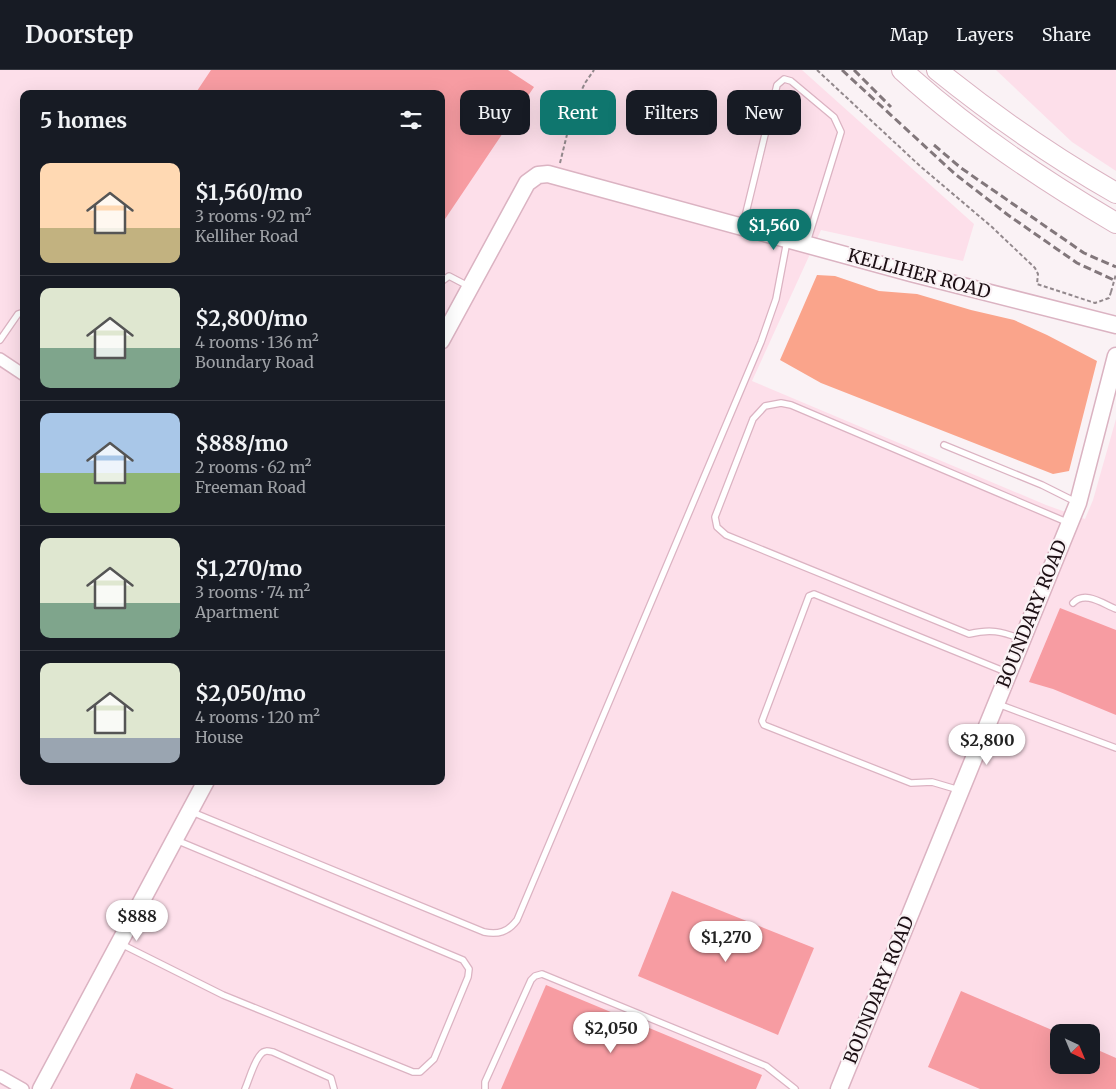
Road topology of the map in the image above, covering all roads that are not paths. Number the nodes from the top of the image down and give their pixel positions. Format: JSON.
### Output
{"nodes":[{"id":1,"x":902,"y":70,"type":"edge"},
{"id":2,"x":937,"y":70,"type":"edge"},
{"id":3,"x":1116,"y":193,"type":"edge"},
{"id":4,"x":1116,"y":223,"type":"edge"},
{"id":5,"x":743,"y":227,"type":"junction"},
{"id":6,"x":787,"y":239,"type":"junction"},
{"id":7,"x":807,"y":244,"type":"junction"},
{"id":8,"x":445,"y":279,"type":"edge"},
{"id":9,"x":470,"y":287,"type":"junction"},
{"id":10,"x":20,"y":313,"type":"edge"},
{"id":11,"x":1116,"y":325,"type":"edge"},
{"id":12,"x":445,"y":334,"type":"edge"},
{"id":13,"x":0,"y":340,"type":"edge"},
{"id":14,"x":1116,"y":356,"type":"edge"},
{"id":15,"x":0,"y":359,"type":"edge"},
{"id":16,"x":20,"y":372,"type":"edge"},
{"id":17,"x":944,"y":445,"type":"dead end"},
{"id":18,"x":1078,"y":503,"type":"junction"},
{"id":19,"x":1069,"y":523,"type":"junction"},
{"id":20,"x":1073,"y":603,"type":"dead end"},
{"id":21,"x":1116,"y":609,"type":"edge"},
{"id":22,"x":1022,"y":639,"type":"junction"},
{"id":23,"x":1008,"y":673,"type":"junction"},
{"id":24,"x":996,"y":703,"type":"junction"},
{"id":25,"x":1116,"y":748,"type":"edge"},
{"id":26,"x":204,"y":785,"type":"edge"},
{"id":27,"x":960,"y":790,"type":"junction"},
{"id":28,"x":190,"y":812,"type":"junction"},
{"id":29,"x":175,"y":840,"type":"junction"},
{"id":30,"x":119,"y":943,"type":"junction"},
{"id":31,"x":1,"y":1076,"type":"edge"},
{"id":32,"x":23,"y":1089,"type":"edge"},
{"id":33,"x":41,"y":1089,"type":"edge"},
{"id":34,"x":245,"y":1089,"type":"edge"},
{"id":35,"x":334,"y":1089,"type":"edge"},
{"id":36,"x":485,"y":1089,"type":"edge"},
{"id":37,"x":795,"y":1089,"type":"edge"},
{"id":38,"x":839,"y":1089,"type":"edge"}],
"edges":[{"from":1,"to":4,"type":"highway"},
{"from":2,"to":3,"type":"highway"},
{"from":5,"to":6,"type":"street","name":"KELLIHER ROAD"},
{"from":5,"to":7,"type":"lane"},
{"from":5,"to":9,"type":"street","name":"KELLIHER ROAD"},
{"from":6,"to":7,"type":"street","name":"KELLIHER ROAD"},
{"from":6,"to":28,"type":"lane"},
{"from":7,"to":11,"type":"street","name":"KELLIHER ROAD"},
{"from":8,"to":9,"type":"lane"},
{"from":9,"to":12,"type":"street"},
{"from":10,"to":13,"type":"lane"},
{"from":14,"to":18,"type":"street","name":"BOUNDARY ROAD"},
{"from":15,"to":16,"type":"street"},
{"from":17,"to":18,"type":"lane"},
{"from":18,"to":19,"type":"street","name":"BOUNDARY ROAD"},
{"from":19,"to":22,"type":"street","name":"BOUNDARY ROAD"},
{"from":19,"to":22,"type":"lane"},
{"from":20,"to":21,"type":"lane"},
{"from":22,"to":23,"type":"street","name":"BOUNDARY ROAD"},
{"from":23,"to":24,"type":"street","name":"BOUNDARY ROAD"},
{"from":23,"to":27,"type":"lane"},
{"from":24,"to":25,"type":"lane"},
{"from":24,"to":27,"type":"street","name":"BOUNDARY ROAD"},
{"from":26,"to":28,"type":"street"},
{"from":27,"to":38,"type":"street","name":"BOUNDARY ROAD"},
{"from":28,"to":29,"type":"street"},
{"from":29,"to":30,"type":"street"},
{"from":29,"to":30,"type":"lane"},
{"from":30,"to":33,"type":"street"},
{"from":31,"to":32,"type":"street"},
{"from":34,"to":35,"type":"lane"},
{"from":36,"to":37,"type":"lane"}]}
